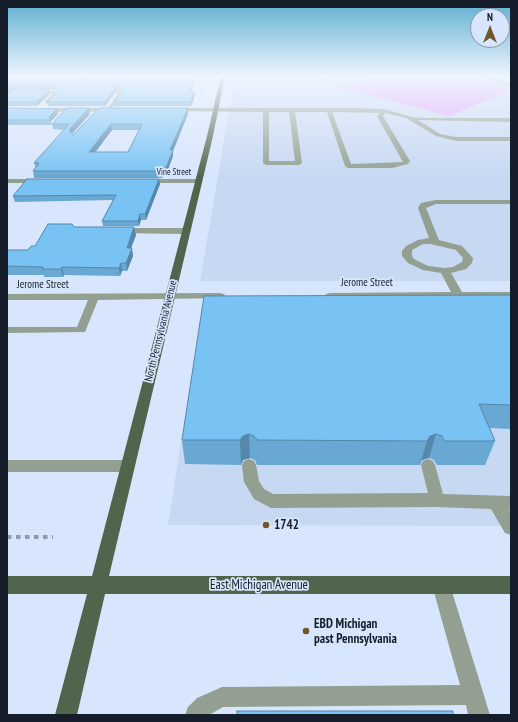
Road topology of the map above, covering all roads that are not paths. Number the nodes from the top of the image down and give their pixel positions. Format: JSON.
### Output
{"nodes":[{"id":1,"x":39,"y":110,"type":"edge"},
{"id":2,"x":67,"y":110,"type":"junction"},
{"id":3,"x":97,"y":110,"type":"junction"},
{"id":4,"x":107,"y":110,"type":"joint"},
{"id":5,"x":122,"y":110,"type":"edge"},
{"id":6,"x":166,"y":110,"type":"edge"},
{"id":7,"x":213,"y":110,"type":"edge"},
{"id":8,"x":266,"y":110,"type":"junction"},
{"id":9,"x":292,"y":110,"type":"junction"},
{"id":10,"x":329,"y":110,"type":"junction"},
{"id":11,"x":382,"y":114,"type":"junction"},
{"id":12,"x":211,"y":115,"type":"junction"},
{"id":13,"x":170,"y":116,"type":"edge"},
{"id":14,"x":177,"y":117,"type":"edge"},
{"id":15,"x":367,"y":117,"type":"dead end"},
{"id":16,"x":408,"y":117,"type":"junction"},
{"id":17,"x":59,"y":118,"type":"edge"},
{"id":18,"x":89,"y":119,"type":"edge"},
{"id":19,"x":511,"y":120,"type":"edge"},
{"id":20,"x":511,"y":139,"type":"edge"},
{"id":21,"x":7,"y":181,"type":"edge"},
{"id":22,"x":46,"y":181,"type":"edge"},
{"id":23,"x":133,"y":181,"type":"edge"},
{"id":24,"x":198,"y":181,"type":"junction"},
{"id":25,"x":511,"y":202,"type":"edge"},
{"id":26,"x":118,"y":223,"type":"edge"},
{"id":27,"x":186,"y":227,"type":"junction"},
{"id":28,"x":111,"y":231,"type":"edge"},
{"id":29,"x":435,"y":242,"type":"junction"},
{"id":30,"x":445,"y":271,"type":"junction"},
{"id":31,"x":458,"y":295,"type":"junction"},
{"id":32,"x":511,"y":295,"type":"edge"},
{"id":33,"x":228,"y":296,"type":"edge"},
{"id":34,"x":323,"y":296,"type":"edge"},
{"id":35,"x":7,"y":297,"type":"edge"},
{"id":36,"x":94,"y":297,"type":"junction"},
{"id":37,"x":170,"y":297,"type":"junction"},
{"id":38,"x":7,"y":330,"type":"edge"},
{"id":39,"x":250,"y":465,"type":"dead end"},
{"id":40,"x":428,"y":465,"type":"dead end"},
{"id":41,"x":7,"y":466,"type":"edge"},
{"id":42,"x":127,"y":466,"type":"junction"},
{"id":43,"x":437,"y":500,"type":"junction"},
{"id":44,"x":504,"y":504,"type":"edge"},
{"id":45,"x":511,"y":528,"type":"edge"},
{"id":46,"x":7,"y":585,"type":"edge"},
{"id":47,"x":98,"y":585,"type":"junction"},
{"id":48,"x":441,"y":585,"type":"junction"},
{"id":49,"x":511,"y":585,"type":"edge"},
{"id":50,"x":473,"y":695,"type":"junction"},
{"id":51,"x":66,"y":715,"type":"edge"},
{"id":52,"x":196,"y":715,"type":"edge"},
{"id":53,"x":479,"y":715,"type":"edge"}],
"edges":[{"from":1,"to":2,"type":"street"},
{"from":2,"to":3,"type":"street"},
{"from":2,"to":17,"type":"street"},
{"from":3,"to":4,"type":"street"},
{"from":3,"to":18,"type":"street"},
{"from":4,"to":5,"type":"street"},
{"from":6,"to":12,"type":"street"},
{"from":7,"to":12,"type":"main road","name":"North Pennsylvania Avenue"},
{"from":8,"to":9,"type":"street"},
{"from":8,"to":9,"type":"street"},
{"from":8,"to":12,"type":"street"},
{"from":9,"to":10,"type":"street"},
{"from":10,"to":11,"type":"street"},
{"from":10,"to":11,"type":"street"},
{"from":11,"to":15,"type":"street"},
{"from":11,"to":16,"type":"street"},
{"from":12,"to":24,"type":"main road","name":"North Pennsylvania Avenue"},
{"from":13,"to":14,"type":"street"},
{"from":16,"to":19,"type":"street"},
{"from":16,"to":20,"type":"street"},
{"from":21,"to":22,"type":"street"},
{"from":23,"to":24,"type":"street","name":"Vine Street"},
{"from":24,"to":27,"type":"main road","name":"North Pennsylvania Avenue"},
{"from":25,"to":29,"type":"street"},
{"from":26,"to":27,"type":"street"},
{"from":27,"to":28,"type":"street"},
{"from":27,"to":37,"type":"main road","name":"North Pennsylvania Avenue"},
{"from":29,"to":30,"type":"street"},
{"from":29,"to":30,"type":"street"},
{"from":30,"to":31,"type":"street"},
{"from":31,"to":32,"type":"street","name":"Jerome Street"},
{"from":31,"to":34,"type":"street","name":"Jerome Street"},
{"from":33,"to":37,"type":"street","name":"Jerome Street"},
{"from":35,"to":36,"type":"street","name":"Jerome Street"},
{"from":36,"to":37,"type":"street","name":"Jerome Street"},
{"from":36,"to":38,"type":"street"},
{"from":37,"to":42,"type":"main road","name":"North Pennsylvania Avenue"},
{"from":39,"to":43,"type":"street"},
{"from":40,"to":43,"type":"street"},
{"from":41,"to":42,"type":"street"},
{"from":42,"to":47,"type":"main road","name":"North Pennsylvania Avenue"},
{"from":43,"to":44,"type":"street"},
{"from":44,"to":45,"type":"street"},
{"from":46,"to":47,"type":"main road","name":"East Michigan Avenue"},
{"from":47,"to":48,"type":"main road","name":"East Michigan Avenue"},
{"from":47,"to":51,"type":"main road","name":"North Pennsylvania Avenue"},
{"from":48,"to":49,"type":"main road","name":"East Michigan Avenue"},
{"from":48,"to":50,"type":"street"},
{"from":50,"to":52,"type":"street"},
{"from":50,"to":53,"type":"street"}]}
